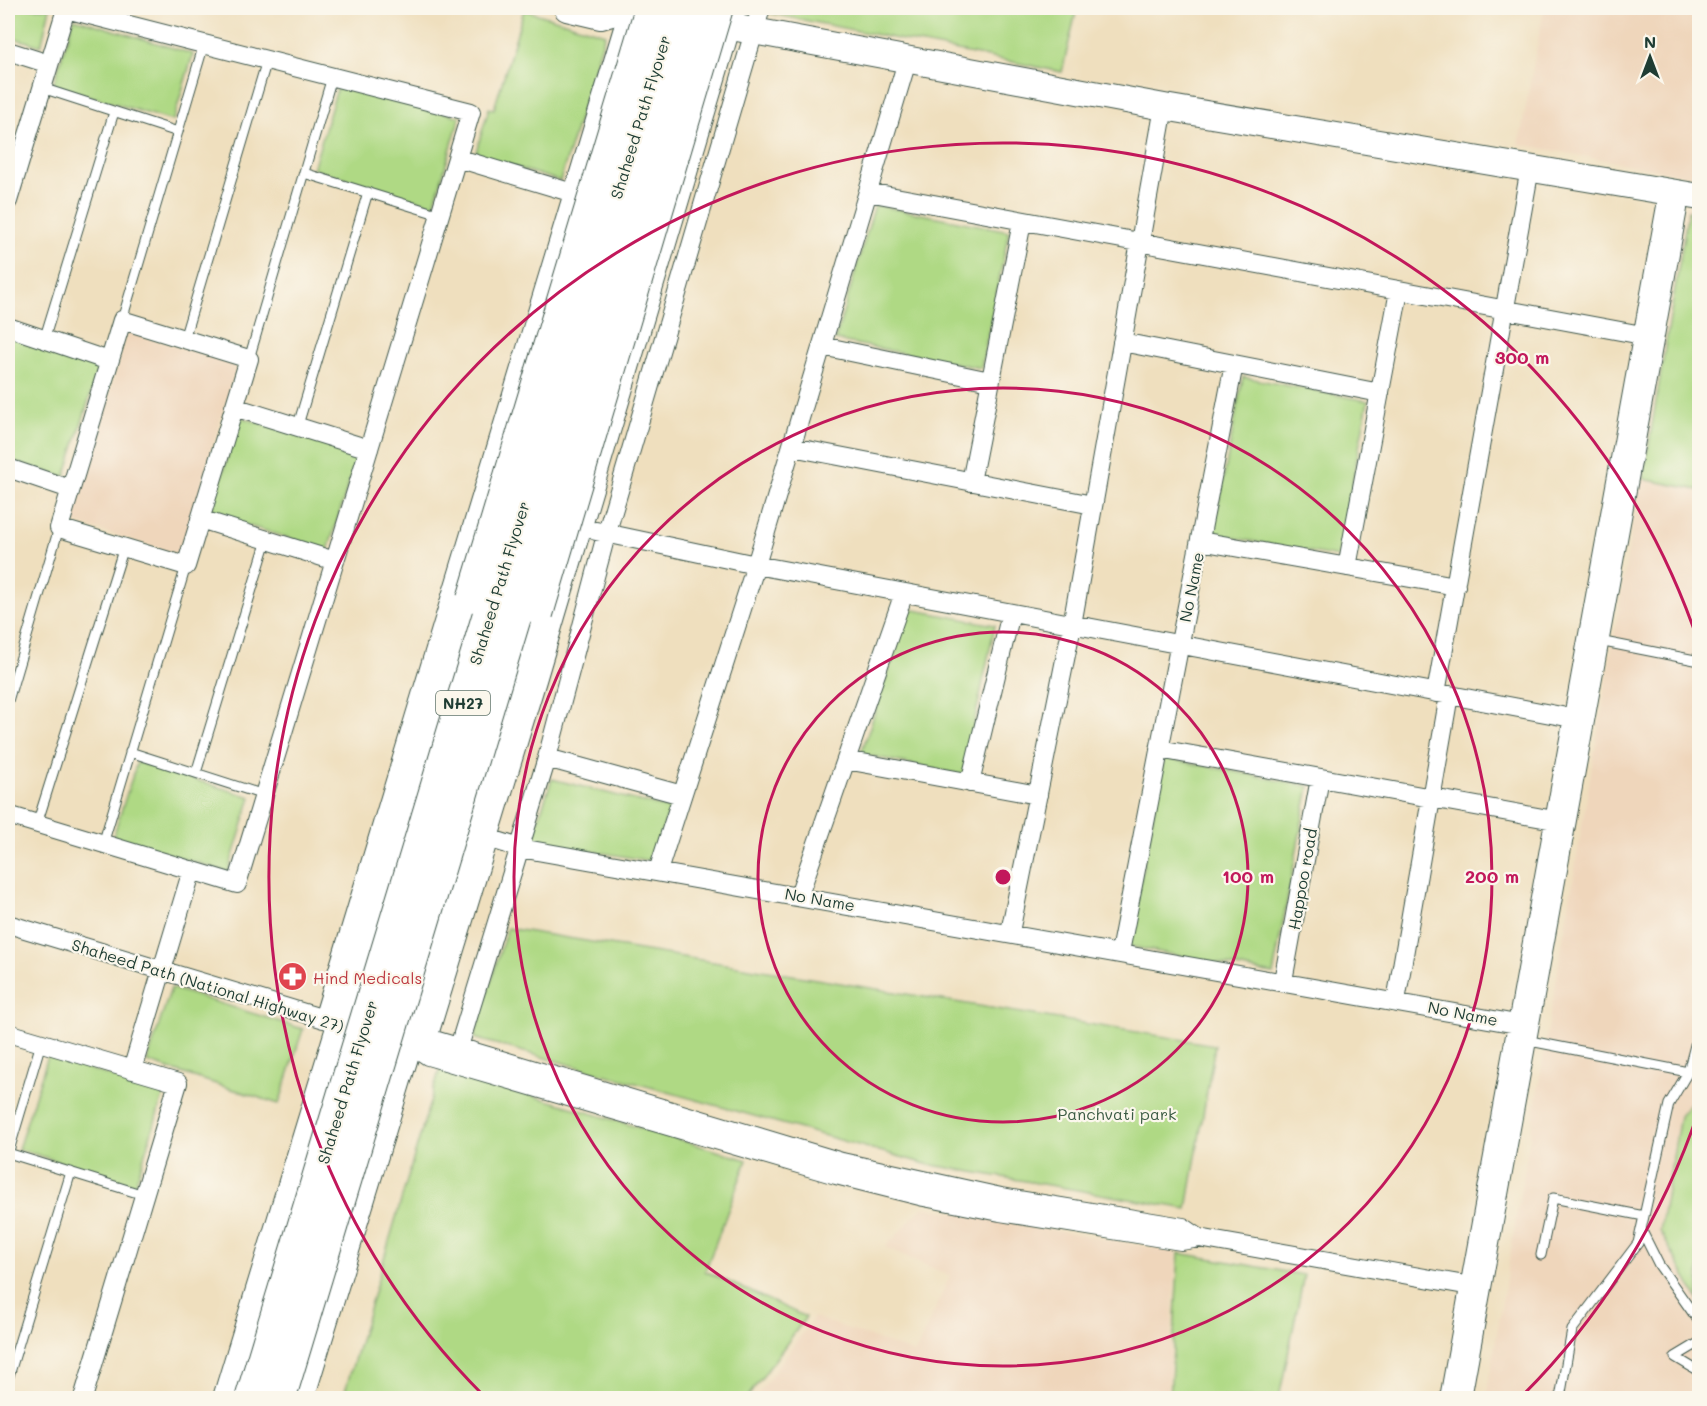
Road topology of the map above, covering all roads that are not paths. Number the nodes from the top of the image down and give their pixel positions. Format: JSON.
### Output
{"nodes":[{"id":1,"x":567,"y":8,"type":"edge"},
{"id":2,"x":629,"y":8,"type":"edge"},
{"id":3,"x":648,"y":8,"type":"edge"},
{"id":4,"x":673,"y":8,"type":"edge"},
{"id":5,"x":698,"y":8,"type":"edge"},
{"id":6,"x":741,"y":16,"type":"edge"},
{"id":7,"x":204,"y":44,"type":"junction"},
{"id":8,"x":8,"y":51,"type":"edge"},
{"id":9,"x":908,"y":58,"type":"junction"},
{"id":10,"x":267,"y":60,"type":"junction"},
{"id":11,"x":49,"y":64,"type":"junction"},
{"id":12,"x":332,"y":76,"type":"junction"},
{"id":13,"x":42,"y":88,"type":"junction"},
{"id":14,"x":1164,"y":107,"type":"junction"},
{"id":15,"x":114,"y":112,"type":"junction"},
{"id":16,"x":178,"y":132,"type":"junction"},
{"id":17,"x":457,"y":158,"type":"junction"},
{"id":18,"x":1530,"y":168,"type":"junction"},
{"id":19,"x":304,"y":173,"type":"junction"},
{"id":20,"x":368,"y":192,"type":"junction"},
{"id":21,"x":868,"y":192,"type":"junction"},
{"id":22,"x":1674,"y":192,"type":"junction"},
{"id":23,"x":573,"y":193,"type":"junction"},
{"id":24,"x":1700,"y":197,"type":"edge"},
{"id":25,"x":8,"y":201,"type":"edge"},
{"id":26,"x":440,"y":215,"type":"junction"},
{"id":27,"x":1022,"y":222,"type":"junction"},
{"id":28,"x":1140,"y":244,"type":"junction"},
{"id":29,"x":1399,"y":291,"type":"junction"},
{"id":30,"x":1505,"y":310,"type":"junction"},
{"id":31,"x":122,"y":320,"type":"junction"},
{"id":32,"x":8,"y":327,"type":"edge"},
{"id":33,"x":1642,"y":335,"type":"junction"},
{"id":34,"x":184,"y":339,"type":"junction"},
{"id":35,"x":44,"y":340,"type":"junction"},
{"id":36,"x":1122,"y":342,"type":"junction"},
{"id":37,"x":822,"y":346,"type":"junction"},
{"id":38,"x":249,"y":359,"type":"junction"},
{"id":39,"x":109,"y":361,"type":"junction"},
{"id":40,"x":1234,"y":364,"type":"junction"},
{"id":41,"x":990,"y":381,"type":"junction"},
{"id":42,"x":1380,"y":393,"type":"junction"},
{"id":43,"x":234,"y":407,"type":"junction"},
{"id":44,"x":298,"y":425,"type":"junction"},
{"id":45,"x":792,"y":447,"type":"junction"},
{"id":46,"x":369,"y":449,"type":"junction"},
{"id":47,"x":8,"y":468,"type":"edge"},
{"id":48,"x":971,"y":482,"type":"junction"},
{"id":49,"x":70,"y":489,"type":"junction"},
{"id":50,"x":1093,"y":505,"type":"junction"},
{"id":51,"x":200,"y":519,"type":"junction"},
{"id":52,"x":584,"y":526,"type":"junction"},
{"id":53,"x":58,"y":528,"type":"junction"},
{"id":54,"x":606,"y":535,"type":"junction"},
{"id":55,"x":267,"y":540,"type":"junction"},
{"id":56,"x":1200,"y":541,"type":"junction"},
{"id":57,"x":124,"y":547,"type":"junction"},
{"id":58,"x":335,"y":561,"type":"junction"},
{"id":59,"x":756,"y":565,"type":"junction"},
{"id":60,"x":186,"y":566,"type":"junction"},
{"id":61,"x":1347,"y":567,"type":"junction"},
{"id":62,"x":1456,"y":586,"type":"junction"},
{"id":63,"x":904,"y":593,"type":"junction"},
{"id":64,"x":1011,"y":613,"type":"junction"},
{"id":65,"x":1072,"y":625,"type":"junction"},
{"id":66,"x":1593,"y":640,"type":"junction"},
{"id":67,"x":1180,"y":645,"type":"junction"},
{"id":68,"x":1700,"y":661,"type":"edge"},
{"id":69,"x":1442,"y":694,"type":"junction"},
{"id":70,"x":8,"y":701,"type":"edge"},
{"id":71,"x":1572,"y":718,"type":"junction"},
{"id":72,"x":1159,"y":749,"type":"junction"},
{"id":73,"x":130,"y":752,"type":"junction"},
{"id":74,"x":547,"y":758,"type":"junction"},
{"id":75,"x":846,"y":760,"type":"junction"},
{"id":76,"x":196,"y":773,"type":"junction"},
{"id":77,"x":1320,"y":778,"type":"junction"},
{"id":78,"x":970,"y":783,"type":"junction"},
{"id":79,"x":264,"y":795,"type":"junction"},
{"id":80,"x":682,"y":795,"type":"junction"},
{"id":81,"x":1038,"y":795,"type":"junction"},
{"id":82,"x":1431,"y":798,"type":"junction"},
{"id":83,"x":8,"y":815,"type":"edge"},
{"id":84,"x":1560,"y":821,"type":"junction"},
{"id":85,"x":38,"y":824,"type":"junction"},
{"id":86,"x":488,"y":838,"type":"junction"},
{"id":87,"x":103,"y":844,"type":"junction"},
{"id":88,"x":520,"y":848,"type":"junction"},
{"id":89,"x":192,"y":870,"type":"junction"},
{"id":90,"x":658,"y":871,"type":"junction"},
{"id":91,"x":799,"y":895,"type":"junction"},
{"id":92,"x":8,"y":924,"type":"edge"},
{"id":93,"x":1010,"y":932,"type":"junction"},
{"id":94,"x":1120,"y":952,"type":"junction"},
{"id":95,"x":163,"y":971,"type":"junction"},
{"id":96,"x":1283,"y":981,"type":"junction"},
{"id":97,"x":1396,"y":1001,"type":"junction"},
{"id":98,"x":331,"y":1022,"type":"junction"},
{"id":99,"x":1700,"y":1026,"type":"edge"},
{"id":100,"x":1522,"y":1032,"type":"junction"},
{"id":101,"x":8,"y":1033,"type":"edge"},
{"id":102,"x":418,"y":1040,"type":"junction"},
{"id":103,"x":41,"y":1043,"type":"junction"},
{"id":104,"x":456,"y":1055,"type":"junction"},
{"id":105,"x":132,"y":1070,"type":"junction"},
{"id":106,"x":1688,"y":1072,"type":"junction"},
{"id":107,"x":8,"y":1153,"type":"edge"},
{"id":108,"x":71,"y":1172,"type":"junction"},
{"id":109,"x":144,"y":1195,"type":"junction"},
{"id":110,"x":1644,"y":1216,"type":"junction"},
{"id":111,"x":1641,"y":1229,"type":"junction"},
{"id":112,"x":1541,"y":1254,"type":"dead end"},
{"id":113,"x":1476,"y":1287,"type":"junction"},
{"id":114,"x":1700,"y":1323,"type":"edge"},
{"id":115,"x":1700,"y":1342,"type":"edge"},
{"id":116,"x":1700,"y":1372,"type":"edge"},
{"id":117,"x":8,"y":1378,"type":"edge"},
{"id":118,"x":83,"y":1398,"type":"edge"},
{"id":119,"x":226,"y":1398,"type":"edge"},
{"id":120,"x":252,"y":1398,"type":"edge"},
{"id":121,"x":279,"y":1398,"type":"edge"},
{"id":122,"x":301,"y":1398,"type":"edge"},
{"id":123,"x":1449,"y":1398,"type":"edge"},
{"id":124,"x":1462,"y":1398,"type":"edge"},
{"id":125,"x":1560,"y":1398,"type":"edge"}],
"edges":[{"from":1,"to":2,"type":"street"},
{"from":2,"to":6,"type":"street"},
{"from":2,"to":23,"type":"street"},
{"from":3,"to":98,"type":"street","bridge":true},
{"from":4,"to":120,"type":"highway","name":"Shaheed Path Flyover","number":"NH27","bridge":true},
{"from":5,"to":121,"type":"highway","name":"Shaheed Path Flyover","number":"NH27","bridge":true},
{"from":6,"to":9,"type":"street"},
{"from":6,"to":52,"type":"street"},
{"from":6,"to":54,"type":"street"},
{"from":6,"to":102,"type":"street","bridge":true},
{"from":7,"to":10,"type":"street"},
{"from":7,"to":11,"type":"street"},
{"from":7,"to":16,"type":"lane"},
{"from":8,"to":11,"type":"street"},
{"from":9,"to":14,"type":"street"},
{"from":9,"to":21,"type":"street"},
{"from":10,"to":12,"type":"street"},
{"from":10,"to":34,"type":"lane"},
{"from":11,"to":13,"type":"street"},
{"from":12,"to":17,"type":"street"},
{"from":12,"to":19,"type":"lane"},
{"from":13,"to":15,"type":"lane"},
{"from":13,"to":25,"type":"street"},
{"from":14,"to":18,"type":"street"},
{"from":14,"to":28,"type":"street"},
{"from":15,"to":16,"type":"lane"},
{"from":15,"to":35,"type":"lane"},
{"from":16,"to":31,"type":"lane"},
{"from":17,"to":23,"type":"street"},
{"from":17,"to":26,"type":"street"},
{"from":18,"to":22,"type":"street"},
{"from":18,"to":30,"type":"street"},
{"from":19,"to":20,"type":"lane"},
{"from":19,"to":38,"type":"lane"},
{"from":20,"to":26,"type":"lane"},
{"from":20,"to":44,"type":"lane"},
{"from":21,"to":27,"type":"street"},
{"from":21,"to":37,"type":"street"},
{"from":22,"to":24,"type":"street"},
{"from":22,"to":33,"type":"street"},
{"from":22,"to":66,"type":"street"},
{"from":23,"to":98,"type":"street"},
{"from":26,"to":46,"type":"street"},
{"from":27,"to":28,"type":"street"},
{"from":27,"to":41,"type":"street"},
{"from":28,"to":29,"type":"street"},
{"from":28,"to":36,"type":"street"},
{"from":29,"to":30,"type":"street"},
{"from":29,"to":42,"type":"street"},
{"from":30,"to":33,"type":"street"},
{"from":30,"to":62,"type":"street"},
{"from":31,"to":34,"type":"street"},
{"from":31,"to":39,"type":"street"},
{"from":32,"to":35,"type":"street"},
{"from":33,"to":66,"type":"street"},
{"from":34,"to":38,"type":"street"},
{"from":35,"to":39,"type":"street"},
{"from":36,"to":40,"type":"street"},
{"from":36,"to":50,"type":"street"},
{"from":37,"to":41,"type":"street"},
{"from":37,"to":45,"type":"street"},
{"from":38,"to":43,"type":"street"},
{"from":39,"to":49,"type":"street"},
{"from":40,"to":42,"type":"street"},
{"from":40,"to":56,"type":"street","name":"No Name"},
{"from":41,"to":48,"type":"street"},
{"from":42,"to":61,"type":"street"},
{"from":43,"to":44,"type":"street"},
{"from":43,"to":51,"type":"street"},
{"from":44,"to":46,"type":"street"},
{"from":45,"to":48,"type":"street"},
{"from":45,"to":59,"type":"street"},
{"from":46,"to":58,"type":"street"},
{"from":47,"to":49,"type":"street"},
{"from":48,"to":50,"type":"street"},
{"from":49,"to":53,"type":"street"},
{"from":50,"to":65,"type":"street"},
{"from":51,"to":55,"type":"street"},
{"from":51,"to":60,"type":"street"},
{"from":52,"to":54,"type":"street"},
{"from":52,"to":86,"type":"street"},
{"from":53,"to":57,"type":"street"},
{"from":53,"to":70,"type":"lane"},
{"from":54,"to":59,"type":"street"},
{"from":54,"to":74,"type":"street"},
{"from":55,"to":58,"type":"street"},
{"from":55,"to":76,"type":"lane"},
{"from":56,"to":61,"type":"street"},
{"from":56,"to":67,"type":"street","name":"No Name"},
{"from":57,"to":60,"type":"street"},
{"from":57,"to":85,"type":"lane"},
{"from":58,"to":79,"type":"street"},
{"from":59,"to":63,"type":"street"},
{"from":59,"to":80,"type":"street"},
{"from":60,"to":73,"type":"lane"},
{"from":61,"to":62,"type":"street"},
{"from":62,"to":69,"type":"street"},
{"from":63,"to":64,"type":"street"},
{"from":63,"to":75,"type":"street"},
{"from":64,"to":65,"type":"street"},
{"from":64,"to":78,"type":"street"},
{"from":65,"to":67,"type":"street"},
{"from":65,"to":81,"type":"street"},
{"from":66,"to":68,"type":"lane"},
{"from":66,"to":71,"type":"street"},
{"from":66,"to":84,"type":"street"},
{"from":67,"to":69,"type":"street"},
{"from":67,"to":72,"type":"street","name":"No Name"},
{"from":69,"to":71,"type":"street"},
{"from":69,"to":82,"type":"street"},
{"from":71,"to":84,"type":"street"},
{"from":72,"to":77,"type":"street"},
{"from":72,"to":94,"type":"street","name":"No Name"},
{"from":73,"to":76,"type":"lane"},
{"from":73,"to":87,"type":"lane"},
{"from":74,"to":80,"type":"street"},
{"from":74,"to":88,"type":"street"},
{"from":75,"to":78,"type":"street"},
{"from":75,"to":91,"type":"street"},
{"from":76,"to":79,"type":"lane"},
{"from":77,"to":82,"type":"street"},
{"from":77,"to":96,"type":"street","name":"Happoo road"},
{"from":78,"to":81,"type":"street"},
{"from":79,"to":89,"type":"street"},
{"from":80,"to":90,"type":"street"},
{"from":81,"to":93,"type":"street"},
{"from":82,"to":84,"type":"street"},
{"from":82,"to":97,"type":"street"},
{"from":83,"to":85,"type":"street"},
{"from":84,"to":100,"type":"street"},
{"from":85,"to":87,"type":"street"},
{"from":86,"to":88,"type":"street","name":"No Name"},
{"from":86,"to":102,"type":"street"},
{"from":87,"to":89,"type":"street"},
{"from":88,"to":90,"type":"street","name":"No Name"},
{"from":88,"to":104,"type":"street"},
{"from":89,"to":95,"type":"street"},
{"from":90,"to":91,"type":"street","name":"No Name"},
{"from":91,"to":93,"type":"street","name":"No Name"},
{"from":92,"to":95,"type":"street","name":"Shaheed Path (National Highway 27)"},
{"from":93,"to":94,"type":"street","name":"No Name"},
{"from":94,"to":96,"type":"street","name":"No Name"},
{"from":95,"to":98,"type":"street","name":"Shaheed Path (National Highway 27)"},
{"from":95,"to":105,"type":"street"},
{"from":96,"to":97,"type":"street","name":"No Name"},
{"from":97,"to":100,"type":"street","name":"No Name"},
{"from":98,"to":102,"type":"street","name":"Shaheed Path (National Highway 27)"},
{"from":98,"to":119,"type":"street"},
{"from":99,"to":106,"type":"lane"},
{"from":100,"to":106,"type":"lane"},
{"from":100,"to":113,"type":"street"},
{"from":101,"to":103,"type":"street"},
{"from":102,"to":104,"type":"street","name":"Shaheed Path (National Highway 27)"},
{"from":102,"to":122,"type":"street"},
{"from":103,"to":105,"type":"street"},
{"from":103,"to":107,"type":"lane"},
{"from":104,"to":113,"type":"street","name":"Shaheed Path (National Highway 27)"},
{"from":105,"to":109,"type":"street"},
{"from":106,"to":110,"type":"lane"},
{"from":107,"to":108,"type":"lane"},
{"from":108,"to":109,"type":"lane"},
{"from":108,"to":117,"type":"lane"},
{"from":109,"to":118,"type":"street"},
{"from":110,"to":111,"type":"lane"},
{"from":110,"to":112,"type":"lane"},
{"from":111,"to":114,"type":"lane"},
{"from":111,"to":125,"type":"lane"},
{"from":113,"to":123,"type":"street"},
{"from":113,"to":124,"type":"street"},
{"from":115,"to":116,"type":"lane"}]}
